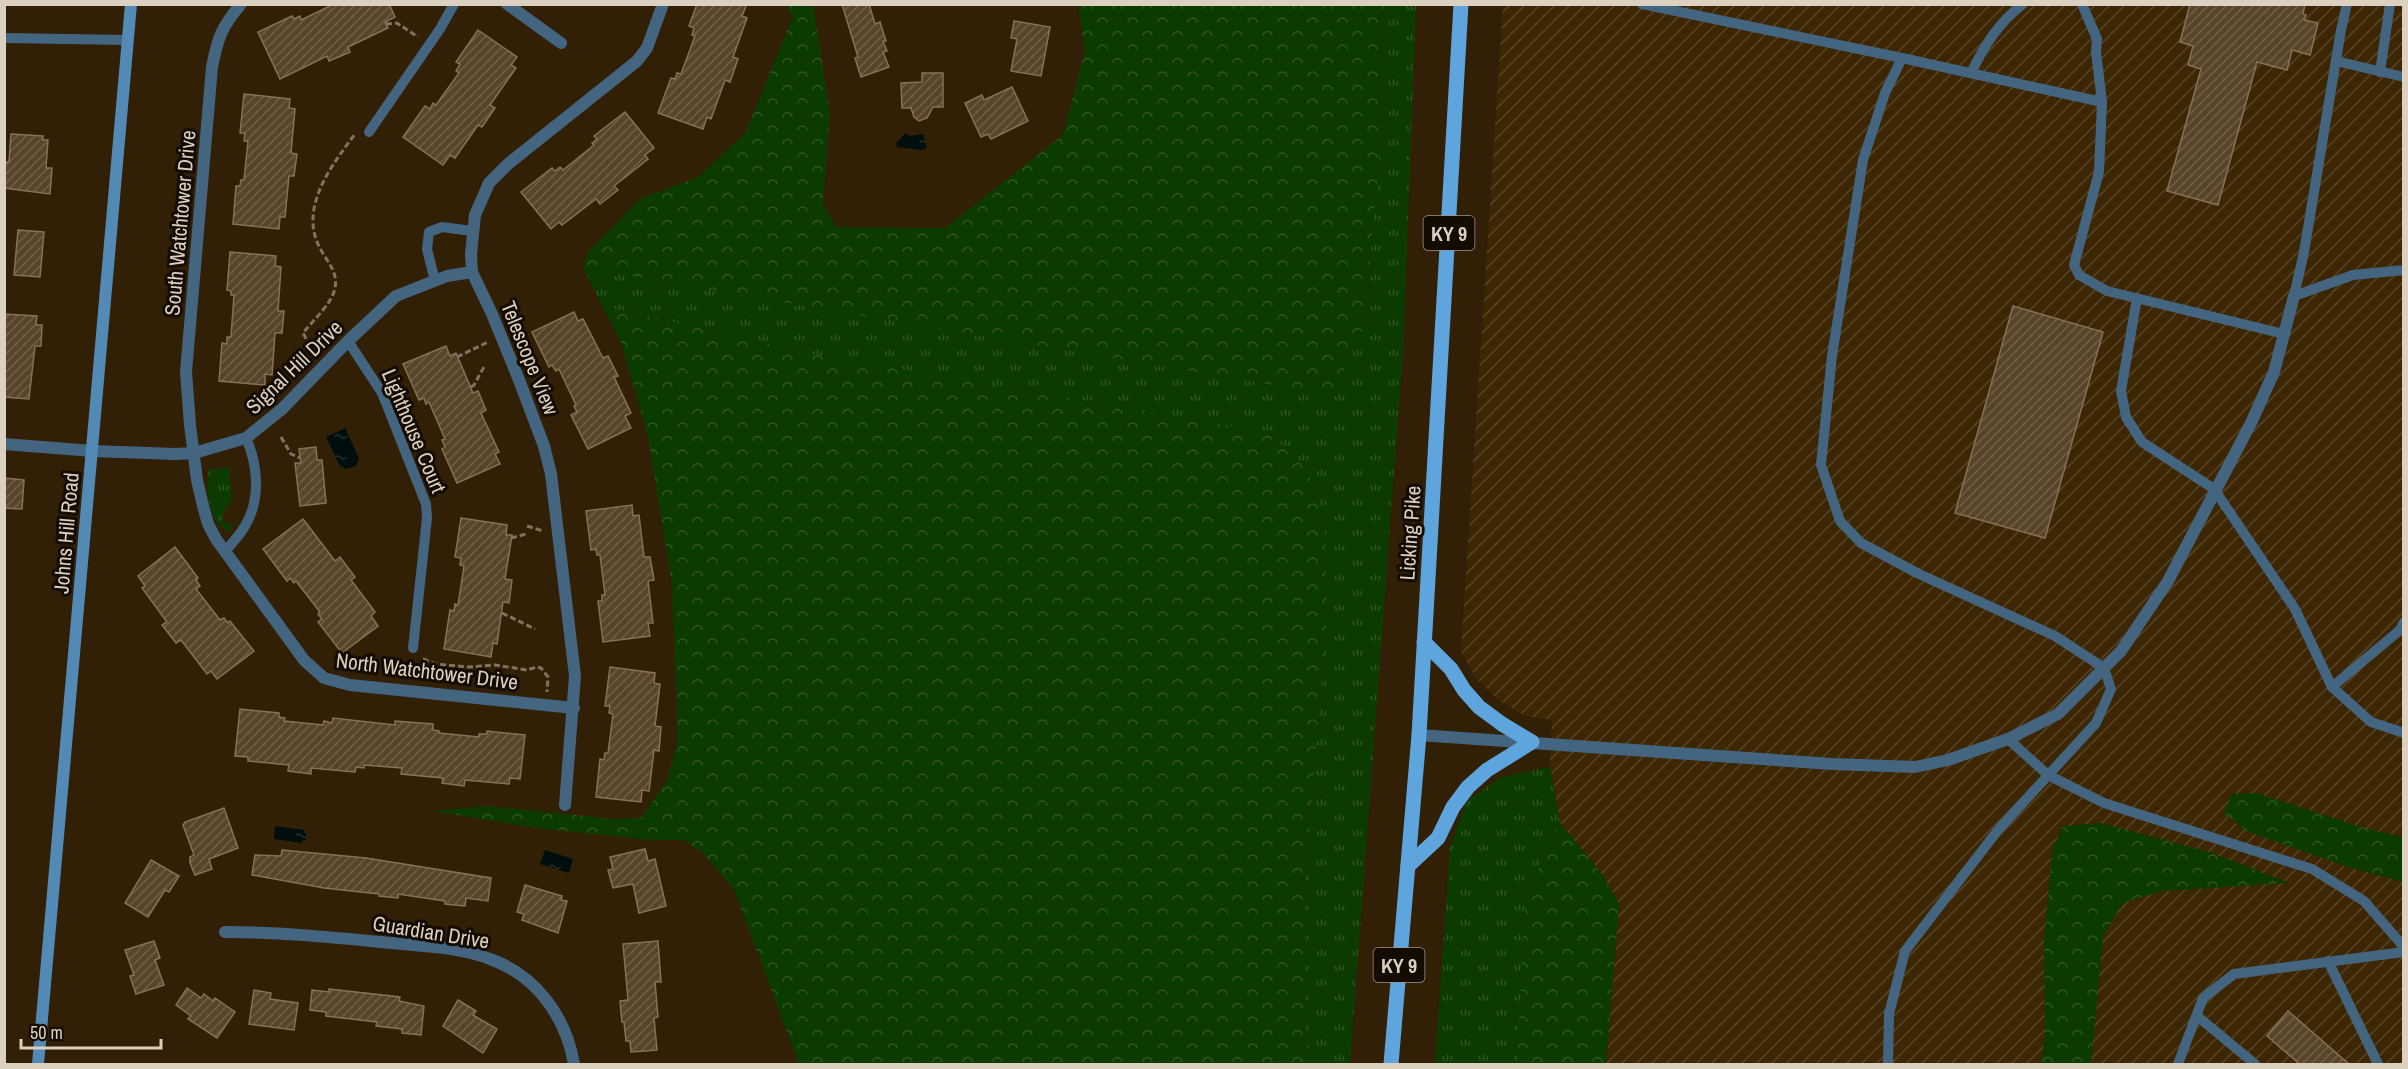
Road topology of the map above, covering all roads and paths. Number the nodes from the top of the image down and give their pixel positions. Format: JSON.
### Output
{"nodes":[{"id":1,"x":132,"y":4,"type":"edge"},
{"id":2,"x":241,"y":4,"type":"edge"},
{"id":3,"x":454,"y":4,"type":"edge"},
{"id":4,"x":507,"y":4,"type":"edge"},
{"id":5,"x":663,"y":4,"type":"edge"},
{"id":6,"x":1461,"y":4,"type":"edge"},
{"id":7,"x":1642,"y":4,"type":"edge"},
{"id":8,"x":2023,"y":4,"type":"edge"},
{"id":9,"x":2082,"y":4,"type":"edge"},
{"id":10,"x":2347,"y":4,"type":"edge"},
{"id":11,"x":2390,"y":4,"type":"edge"},
{"id":12,"x":386,"y":24,"type":"dead end"},
{"id":13,"x":4,"y":38,"type":"edge"},
{"id":14,"x":128,"y":40,"type":"junction"},
{"id":15,"x":561,"y":43,"type":"dead end"},
{"id":16,"x":429,"y":45,"type":"junction"},
{"id":17,"x":1902,"y":58,"type":"junction"},
{"id":18,"x":2336,"y":62,"type":"junction"},
{"id":19,"x":2380,"y":72,"type":"junction"},
{"id":20,"x":1971,"y":73,"type":"junction"},
{"id":21,"x":2403,"y":77,"type":"edge"},
{"id":22,"x":2102,"y":102,"type":"junction"},
{"id":23,"x":369,"y":132,"type":"joint"},
{"id":24,"x":472,"y":231,"type":"junction"},
{"id":25,"x":2403,"y":270,"type":"edge"},
{"id":26,"x":472,"y":272,"type":"junction"},
{"id":27,"x":435,"y":281,"type":"junction"},
{"id":28,"x":2294,"y":296,"type":"junction"},
{"id":29,"x":2137,"y":298,"type":"junction"},
{"id":30,"x":2284,"y":334,"type":"junction"},
{"id":31,"x":500,"y":336,"type":"junction"},
{"id":32,"x":348,"y":341,"type":"junction"},
{"id":33,"x":322,"y":354,"type":"dead end"},
{"id":34,"x":458,"y":357,"type":"dead end"},
{"id":35,"x":485,"y":365,"type":"dead end"},
{"id":36,"x":471,"y":387,"type":"dead end"},
{"id":37,"x":281,"y":437,"type":"dead end"},
{"id":38,"x":246,"y":438,"type":"junction"},
{"id":39,"x":4,"y":444,"type":"edge"},
{"id":40,"x":93,"y":451,"type":"junction"},
{"id":41,"x":194,"y":453,"type":"junction"},
{"id":42,"x":300,"y":458,"type":"dead end"},
{"id":43,"x":2214,"y":489,"type":"junction"},
{"id":44,"x":526,"y":534,"type":"dead end"},
{"id":45,"x":511,"y":538,"type":"dead end"},
{"id":46,"x":225,"y":552,"type":"junction"},
{"id":47,"x":502,"y":613,"type":"dead end"},
{"id":48,"x":2403,"y":622,"type":"edge"},
{"id":49,"x":536,"y":629,"type":"dead end"},
{"id":50,"x":1424,"y":642,"type":"junction"},
{"id":51,"x":413,"y":648,"type":"joint"},
{"id":52,"x":2104,"y":668,"type":"junction"},
{"id":53,"x":2332,"y":687,"type":"junction"},
{"id":54,"x":546,"y":705,"type":"junction"},
{"id":55,"x":574,"y":708,"type":"junction"},
{"id":56,"x":2403,"y":733,"type":"edge"},
{"id":57,"x":1419,"y":735,"type":"junction"},
{"id":58,"x":2008,"y":739,"type":"junction"},
{"id":59,"x":1532,"y":742,"type":"junction"},
{"id":60,"x":2048,"y":776,"type":"junction"},
{"id":61,"x":565,"y":805,"type":"dead end"},
{"id":62,"x":1408,"y":866,"type":"junction"},
{"id":63,"x":225,"y":932,"type":"dead end"},
{"id":64,"x":2403,"y":947,"type":"edge"},
{"id":65,"x":2403,"y":952,"type":"edge"},
{"id":66,"x":2328,"y":961,"type":"junction"},
{"id":67,"x":2196,"y":1016,"type":"junction"},
{"id":68,"x":38,"y":1065,"type":"edge"},
{"id":69,"x":574,"y":1065,"type":"edge"},
{"id":70,"x":1391,"y":1065,"type":"edge"},
{"id":71,"x":1888,"y":1065,"type":"edge"},
{"id":72,"x":2178,"y":1065,"type":"edge"},
{"id":73,"x":2255,"y":1065,"type":"edge"},
{"id":74,"x":2378,"y":1065,"type":"edge"}],
"edges":[{"from":1,"to":14,"type":"main road","name":"Johns Hill Road"},
{"from":2,"to":41,"type":"street","name":"South Watchtower Drive"},
{"from":3,"to":16,"type":"lane"},
{"from":4,"to":15,"type":"street"},
{"from":5,"to":24,"type":"street","name":"Telescope View"},
{"from":6,"to":50,"type":"main road","name":"Licking Pike","number":"KY 9"},
{"from":7,"to":17,"type":"lane"},
{"from":8,"to":20,"type":"lane"},
{"from":9,"to":22,"type":"lane"},
{"from":10,"to":18,"type":"lane"},
{"from":11,"to":19,"type":"lane"},
{"from":12,"to":16,"type":"path"},
{"from":13,"to":14,"type":"lane"},
{"from":14,"to":40,"type":"main road","name":"Johns Hill Road"},
{"from":16,"to":23,"type":"lane"},
{"from":17,"to":20,"type":"lane"},
{"from":17,"to":52,"type":"lane"},
{"from":18,"to":19,"type":"lane"},
{"from":18,"to":28,"type":"lane"},
{"from":19,"to":21,"type":"lane"},
{"from":20,"to":22,"type":"lane"},
{"from":22,"to":29,"type":"lane"},
{"from":23,"to":33,"type":"path"},
{"from":24,"to":26,"type":"street","name":"Telescope View"},
{"from":24,"to":27,"type":"lane"},
{"from":25,"to":28,"type":"lane"},
{"from":26,"to":27,"type":"street","name":"Signal Hill Drive"},
{"from":26,"to":31,"type":"street","name":"Telescope View"},
{"from":27,"to":32,"type":"street","name":"Signal Hill Drive"},
{"from":28,"to":30,"type":"street"},
{"from":29,"to":30,"type":"lane"},
{"from":29,"to":43,"type":"lane"},
{"from":30,"to":43,"type":"street"},
{"from":31,"to":34,"type":"path"},
{"from":31,"to":55,"type":"street","name":"Telescope View"},
{"from":32,"to":38,"type":"street","name":"Signal Hill Drive"},
{"from":32,"to":51,"type":"lane","name":"Lighthouse Court"},
{"from":35,"to":36,"type":"path"},
{"from":37,"to":42,"type":"path"},
{"from":38,"to":41,"type":"street","name":"Signal Hill Drive"},
{"from":38,"to":46,"type":"lane"},
{"from":39,"to":40,"type":"street","name":"Signal Hill Drive"},
{"from":40,"to":41,"type":"street","name":"Signal Hill Drive"},
{"from":40,"to":68,"type":"main road","name":"Johns Hill Road"},
{"from":41,"to":46,"type":"street","name":"North Watchtower Drive"},
{"from":43,"to":52,"type":"street"},
{"from":43,"to":53,"type":"lane"},
{"from":44,"to":45,"type":"path"},
{"from":46,"to":54,"type":"street","name":"North Watchtower Drive"},
{"from":47,"to":49,"type":"path"},
{"from":48,"to":53,"type":"lane"},
{"from":50,"to":57,"type":"main road","name":"Licking Pike","number":"KY 9"},
{"from":50,"to":59,"type":"main road"},
{"from":51,"to":54,"type":"path"},
{"from":52,"to":58,"type":"street"},
{"from":52,"to":60,"type":"lane"},
{"from":53,"to":56,"type":"lane"},
{"from":54,"to":55,"type":"street","name":"North Watchtower Drive"},
{"from":55,"to":61,"type":"street","name":"Telescope View"},
{"from":57,"to":59,"type":"street"},
{"from":57,"to":62,"type":"main road","name":"Licking Pike","number":"KY 9"},
{"from":58,"to":59,"type":"street"},
{"from":58,"to":60,"type":"lane"},
{"from":59,"to":62,"type":"main road"},
{"from":60,"to":64,"type":"lane"},
{"from":60,"to":71,"type":"lane"},
{"from":62,"to":70,"type":"main road","name":"Licking Pike","number":"KY 9"},
{"from":63,"to":69,"type":"street","name":"Guardian Drive"},
{"from":65,"to":66,"type":"lane"},
{"from":66,"to":67,"type":"lane"},
{"from":66,"to":74,"type":"lane"},
{"from":67,"to":72,"type":"lane"},
{"from":67,"to":73,"type":"lane"}]}
